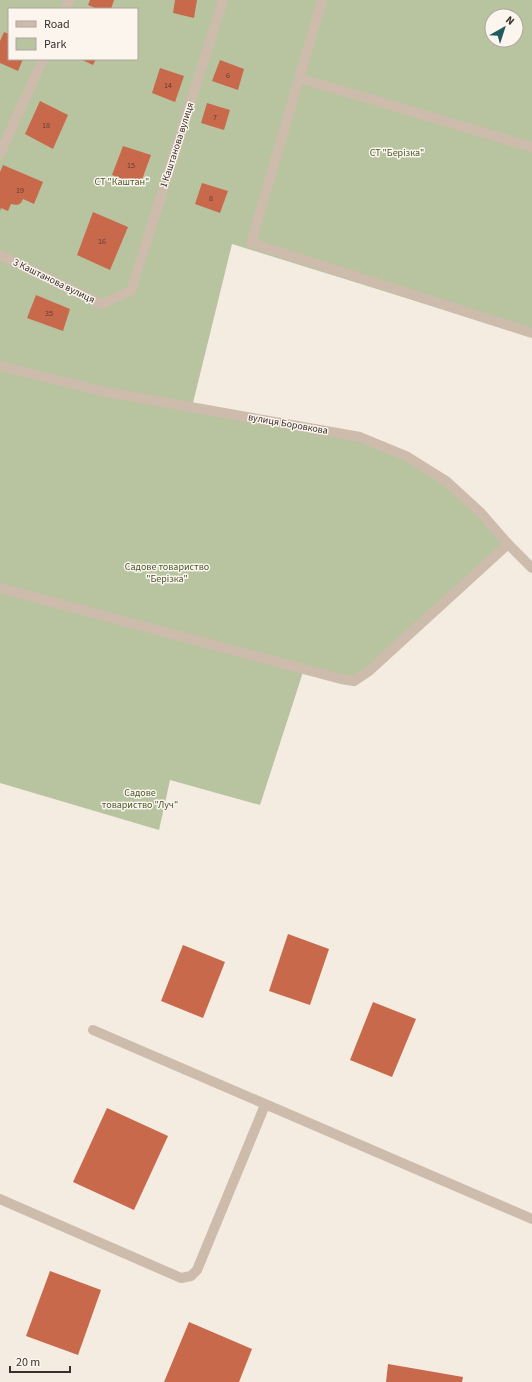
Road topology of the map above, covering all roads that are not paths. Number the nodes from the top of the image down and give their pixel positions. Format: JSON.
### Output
{"nodes":[{"id":1,"x":224,"y":0,"type":"edge"},
{"id":2,"x":322,"y":0,"type":"edge"},
{"id":3,"x":43,"y":60,"type":"edge"},
{"id":4,"x":299,"y":78,"type":"junction"},
{"id":5,"x":532,"y":147,"type":"edge"},
{"id":6,"x":0,"y":154,"type":"edge"},
{"id":7,"x":0,"y":255,"type":"edge"},
{"id":8,"x":131,"y":291,"type":"joint"},
{"id":9,"x":532,"y":334,"type":"edge"},
{"id":10,"x":0,"y":366,"type":"edge"},
{"id":11,"x":508,"y":544,"type":"junction"},
{"id":12,"x":532,"y":568,"type":"edge"},
{"id":13,"x":0,"y":588,"type":"edge"},
{"id":14,"x":93,"y":1030,"type":"dead end"},
{"id":15,"x":265,"y":1105,"type":"junction"},
{"id":16,"x":0,"y":1199,"type":"edge"},
{"id":17,"x":532,"y":1219,"type":"edge"}],
"edges":[{"from":1,"to":8,"type":"street","name":"1 Каштанова вулиця"},
{"from":2,"to":4,"type":"street"},
{"from":3,"to":6,"type":"street"},
{"from":4,"to":5,"type":"street"},
{"from":4,"to":9,"type":"street"},
{"from":7,"to":8,"type":"street","name":"3 Каштанова вулиця"},
{"from":10,"to":11,"type":"street","name":"вулиця Боровкова"},
{"from":11,"to":12,"type":"street","name":"вулиця Боровкова"},
{"from":11,"to":13,"type":"street"},
{"from":14,"to":15,"type":"street"},
{"from":15,"to":16,"type":"street"},
{"from":15,"to":17,"type":"street"}]}
